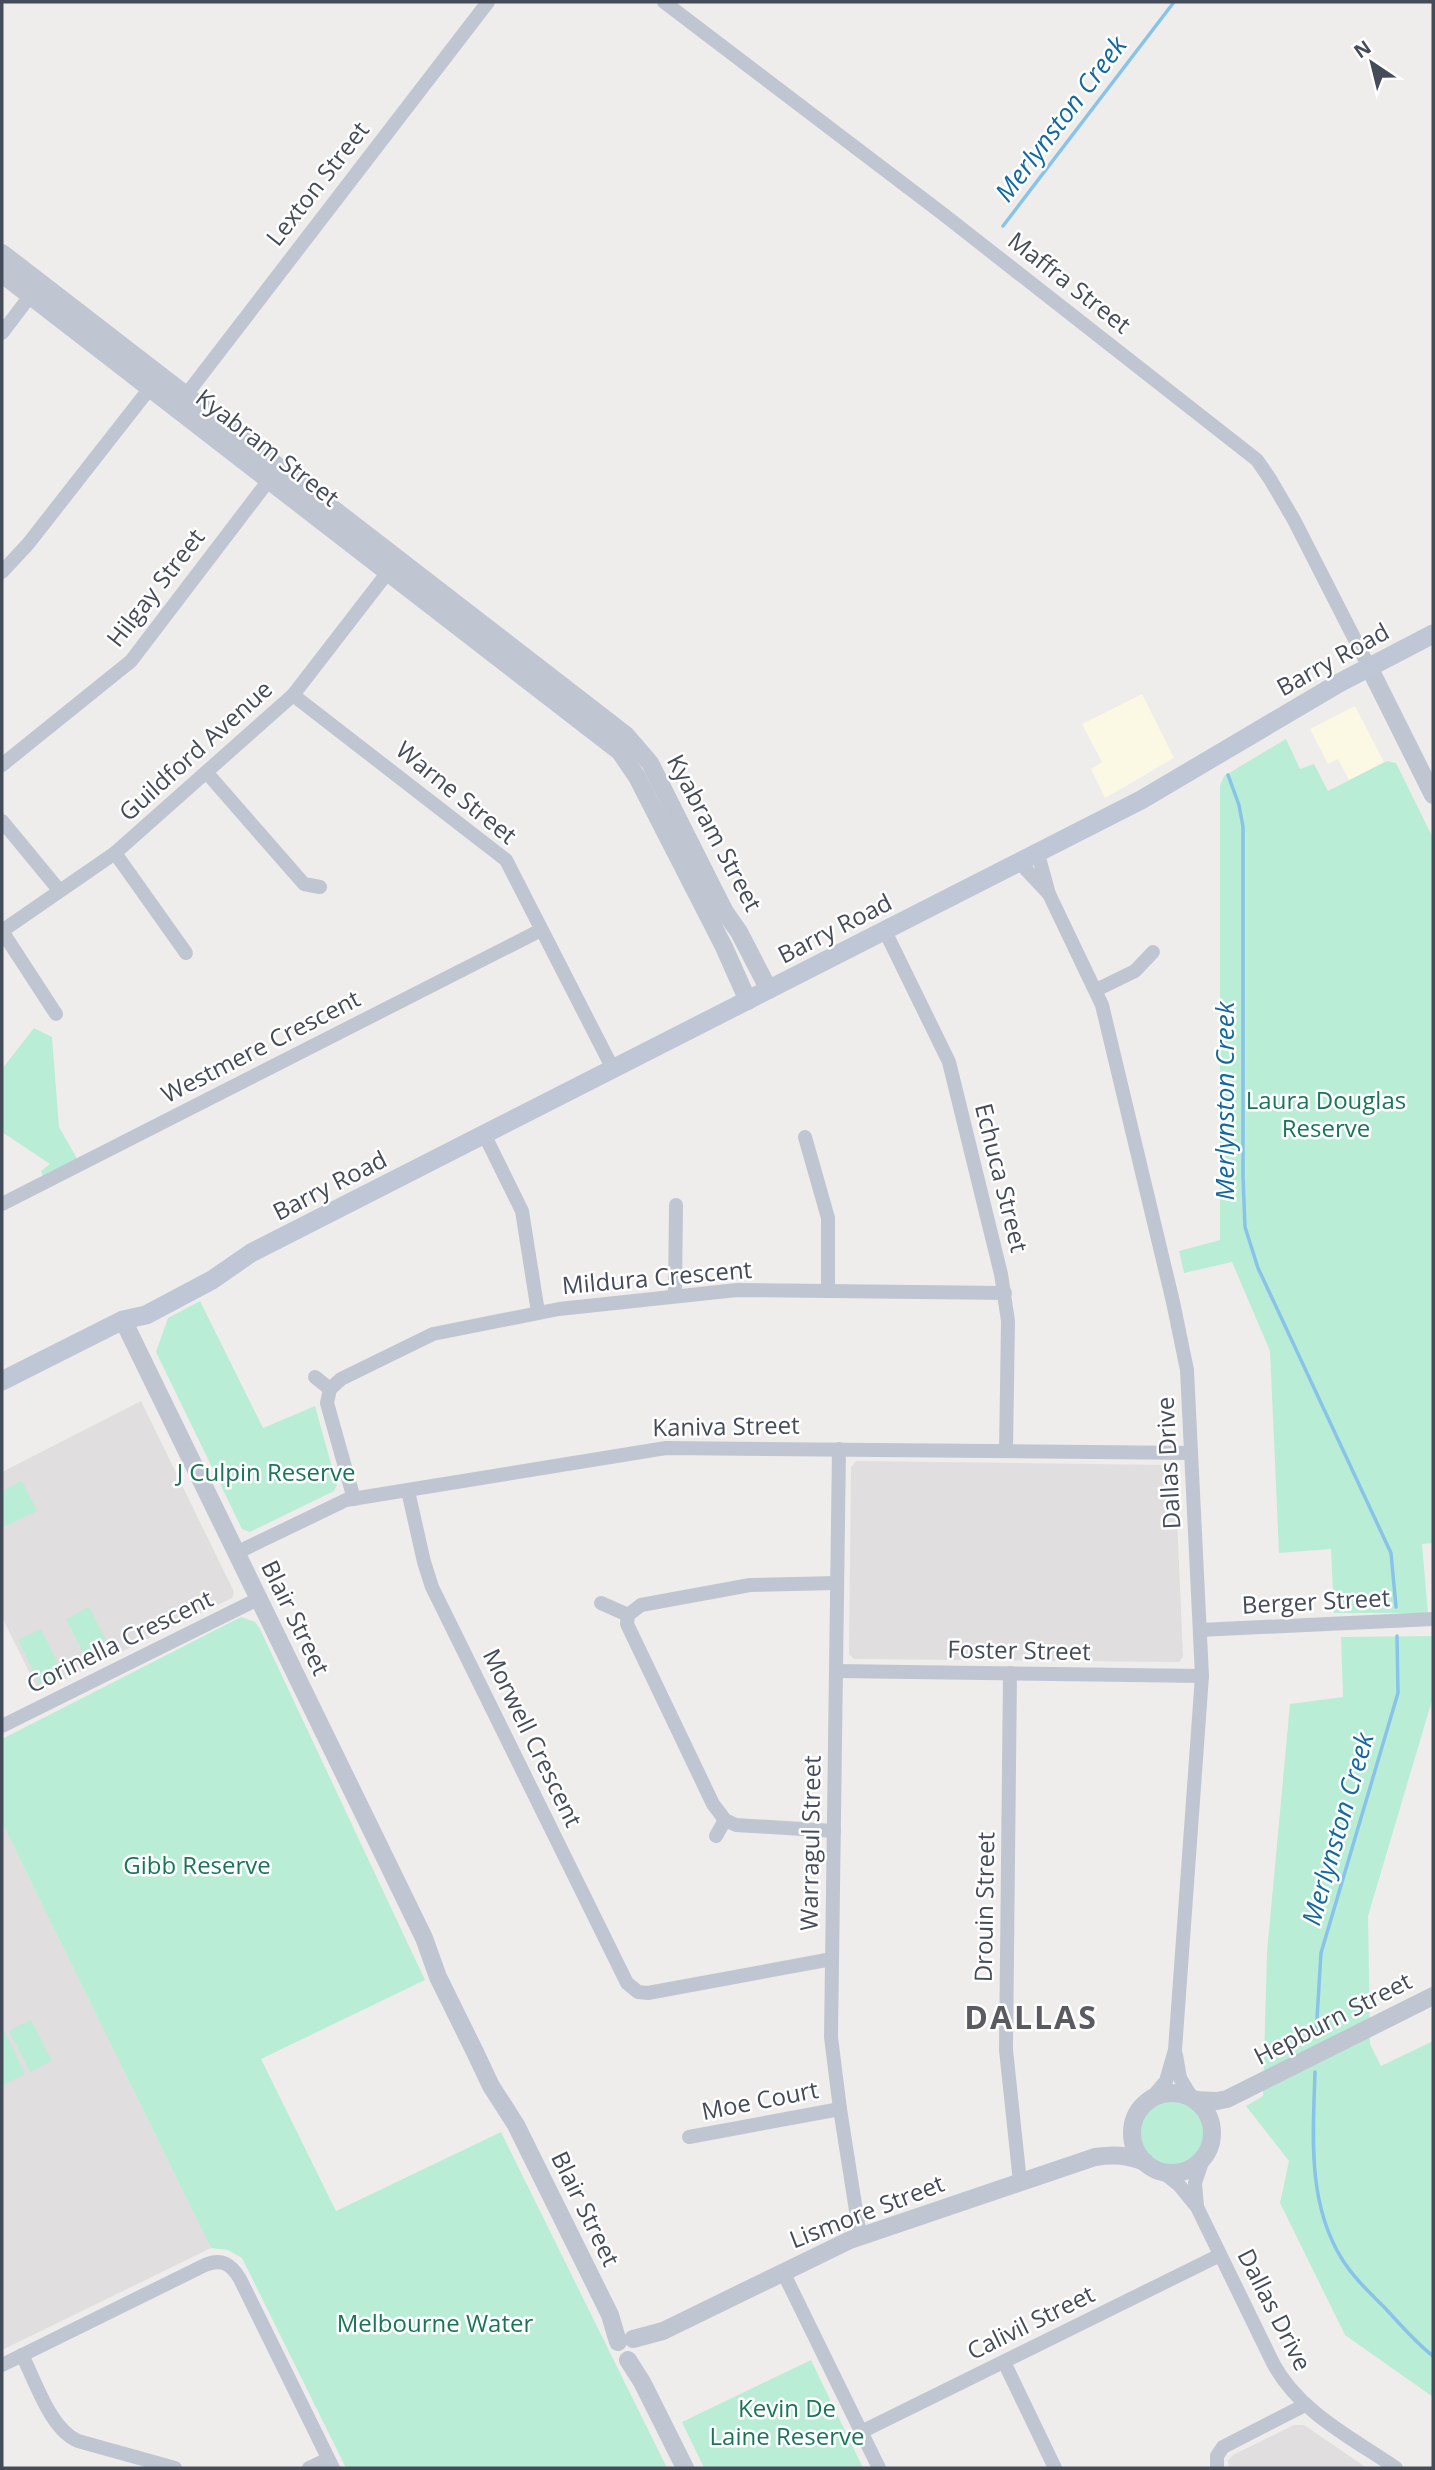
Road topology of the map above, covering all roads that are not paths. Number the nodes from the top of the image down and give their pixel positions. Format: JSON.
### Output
{"nodes":[{"id":1,"x":488,"y":2,"type":"edge"},
{"id":2,"x":664,"y":2,"type":"edge"},
{"id":3,"x":4,"y":263,"type":"edge"},
{"id":4,"x":30,"y":296,"type":"junction"},
{"id":5,"x":2,"y":333,"type":"edge"},
{"id":6,"x":158,"y":384,"type":"junction"},
{"id":7,"x":186,"y":395,"type":"junction"},
{"id":8,"x":269,"y":480,"type":"junction"},
{"id":9,"x":393,"y":566,"type":"junction"},
{"id":10,"x":2,"y":572,"type":"edge"},
{"id":11,"x":1433,"y":634,"type":"edge"},
{"id":12,"x":1369,"y":667,"type":"junction"},
{"id":13,"x":293,"y":695,"type":"junction"},
{"id":14,"x":593,"y":720,"type":"junction"},
{"id":15,"x":2,"y":765,"type":"edge"},
{"id":16,"x":207,"y":773,"type":"junction"},
{"id":17,"x":1433,"y":796,"type":"edge"},
{"id":18,"x":2,"y":821,"type":"edge"},
{"id":19,"x":115,"y":853,"type":"junction"},
{"id":20,"x":1038,"y":854,"type":"junction"},
{"id":21,"x":1020,"y":863,"type":"junction"},
{"id":22,"x":320,"y":887,"type":"dead end"},
{"id":23,"x":59,"y":890,"type":"junction"},
{"id":24,"x":1049,"y":894,"type":"junction"},
{"id":25,"x":541,"y":930,"type":"junction"},
{"id":26,"x":2,"y":931,"type":"edge"},
{"id":27,"x":884,"y":931,"type":"junction"},
{"id":28,"x":186,"y":953,"type":"dead end"},
{"id":29,"x":1153,"y":953,"type":"dead end"},
{"id":30,"x":769,"y":990,"type":"junction"},
{"id":31,"x":1096,"y":990,"type":"junction"},
{"id":32,"x":748,"y":1001,"type":"junction"},
{"id":33,"x":56,"y":1014,"type":"dead end"},
{"id":34,"x":614,"y":1069,"type":"junction"},
{"id":35,"x":484,"y":1134,"type":"junction"},
{"id":36,"x":805,"y":1137,"type":"dead end"},
{"id":37,"x":2,"y":1204,"type":"edge"},
{"id":38,"x":676,"y":1205,"type":"dead end"},
{"id":39,"x":828,"y":1291,"type":"junction"},
{"id":40,"x":1005,"y":1293,"type":"junction"},
{"id":41,"x":675,"y":1296,"type":"junction"},
{"id":42,"x":538,"y":1312,"type":"junction"},
{"id":43,"x":123,"y":1320,"type":"junction"},
{"id":44,"x":315,"y":1377,"type":"dead end"},
{"id":45,"x":2,"y":1381,"type":"edge"},
{"id":46,"x":330,"y":1389,"type":"junction"},
{"id":47,"x":839,"y":1449,"type":"junction"},
{"id":48,"x":1006,"y":1451,"type":"junction"},
{"id":49,"x":1191,"y":1453,"type":"junction"},
{"id":50,"x":408,"y":1491,"type":"junction"},
{"id":51,"x":354,"y":1499,"type":"junction"},
{"id":52,"x":236,"y":1553,"type":"junction"},
{"id":53,"x":836,"y":1583,"type":"junction"},
{"id":54,"x":258,"y":1599,"type":"junction"},
{"id":55,"x":601,"y":1603,"type":"dead end"},
{"id":56,"x":628,"y":1615,"type":"junction"},
{"id":57,"x":1433,"y":1619,"type":"edge"},
{"id":58,"x":1200,"y":1630,"type":"junction"},
{"id":59,"x":836,"y":1671,"type":"junction"},
{"id":60,"x":1010,"y":1673,"type":"junction"},
{"id":61,"x":1202,"y":1676,"type":"junction"},
{"id":62,"x":2,"y":1726,"type":"edge"},
{"id":63,"x":725,"y":1820,"type":"junction"},
{"id":64,"x":834,"y":1831,"type":"junction"},
{"id":65,"x":716,"y":1836,"type":"dead end"},
{"id":66,"x":832,"y":1959,"type":"junction"},
{"id":67,"x":1433,"y":1996,"type":"edge"},
{"id":68,"x":1175,"y":2050,"type":"junction"},
{"id":69,"x":1255,"y":2086,"type":"junction"},
{"id":70,"x":1193,"y":2099,"type":"junction"},
{"id":71,"x":1150,"y":2100,"type":"junction"},
{"id":72,"x":840,"y":2109,"type":"junction"},
{"id":73,"x":1133,"y":2125,"type":"junction"},
{"id":74,"x":1212,"y":2132,"type":"junction"},
{"id":75,"x":690,"y":2137,"type":"dead end"},
{"id":76,"x":1096,"y":2157,"type":"junction"},
{"id":77,"x":1204,"y":2157,"type":"junction"},
{"id":78,"x":1145,"y":2162,"type":"junction"},
{"id":79,"x":1163,"y":2172,"type":"junction"},
{"id":80,"x":1020,"y":2182,"type":"junction"},
{"id":81,"x":1197,"y":2207,"type":"junction"},
{"id":82,"x":860,"y":2236,"type":"junction"},
{"id":83,"x":1220,"y":2255,"type":"junction"},
{"id":84,"x":783,"y":2272,"type":"junction"},
{"id":85,"x":631,"y":2347,"type":"junction"},
{"id":86,"x":22,"y":2355,"type":"junction"},
{"id":87,"x":1004,"y":2362,"type":"junction"},
{"id":88,"x":2,"y":2365,"type":"edge"},
{"id":89,"x":1305,"y":2405,"type":"junction"},
{"id":90,"x":861,"y":2432,"type":"junction"},
{"id":91,"x":330,"y":2463,"type":"edge"},
{"id":92,"x":175,"y":2468,"type":"edge"},
{"id":93,"x":309,"y":2468,"type":"edge"},
{"id":94,"x":684,"y":2468,"type":"edge"},
{"id":95,"x":879,"y":2468,"type":"edge"},
{"id":96,"x":1055,"y":2468,"type":"edge"},
{"id":97,"x":1217,"y":2468,"type":"edge"},
{"id":98,"x":1396,"y":2468,"type":"edge"}],
"edges":[{"from":1,"to":7,"type":"street","name":"Lexton Street"},
{"from":2,"to":12,"type":"street","name":"Maffra Street"},
{"from":3,"to":4,"type":"street","name":"Kyabram Street"},
{"from":3,"to":6,"type":"street","name":"Kyabram Street"},
{"from":4,"to":5,"type":"street"},
{"from":4,"to":6,"type":"street","name":"Kyabram Street"},
{"from":6,"to":7,"type":"street","name":"Kyabram Street"},
{"from":6,"to":8,"type":"street","name":"Kyabram Street"},
{"from":6,"to":10,"type":"street"},
{"from":7,"to":9,"type":"street","name":"Kyabram Street"},
{"from":8,"to":9,"type":"street","name":"Kyabram Street"},
{"from":8,"to":15,"type":"street","name":"Hilgay Street"},
{"from":9,"to":13,"type":"street","name":"Guildford Avenue"},
{"from":9,"to":14,"type":"street","name":"Kyabram Street"},
{"from":11,"to":12,"type":"main road","name":"Barry Road"},
{"from":12,"to":17,"type":"street"},
{"from":12,"to":20,"type":"main road","name":"Barry Road"},
{"from":13,"to":16,"type":"street","name":"Guildford Avenue"},
{"from":13,"to":25,"type":"street","name":"Warne Street"},
{"from":14,"to":30,"type":"street","name":"Kyabram Street"},
{"from":14,"to":32,"type":"street","name":"Kyabram Street"},
{"from":16,"to":19,"type":"street","name":"Guildford Avenue"},
{"from":16,"to":22,"type":"street"},
{"from":18,"to":23,"type":"street"},
{"from":19,"to":23,"type":"street","name":"Guildford Avenue"},
{"from":19,"to":28,"type":"street"},
{"from":20,"to":21,"type":"main road","name":"Barry Road"},
{"from":20,"to":24,"type":"street","name":"Dallas Drive"},
{"from":21,"to":24,"type":"street","name":"Dallas Drive"},
{"from":21,"to":27,"type":"main road","name":"Barry Road"},
{"from":23,"to":26,"type":"street","name":"Guildford Avenue"},
{"from":24,"to":31,"type":"street","name":"Dallas Drive"},
{"from":25,"to":34,"type":"street","name":"Warne Street"},
{"from":25,"to":37,"type":"street","name":"Westmere Crescent"},
{"from":26,"to":33,"type":"street"},
{"from":27,"to":30,"type":"main road","name":"Barry Road"},
{"from":27,"to":40,"type":"street","name":"Echuca Street"},
{"from":29,"to":31,"type":"street"},
{"from":30,"to":32,"type":"main road","name":"Barry Road"},
{"from":31,"to":49,"type":"street","name":"Dallas Drive"},
{"from":32,"to":34,"type":"main road","name":"Barry Road"},
{"from":34,"to":35,"type":"main road","name":"Barry Road"},
{"from":35,"to":42,"type":"street"},
{"from":35,"to":43,"type":"main road","name":"Barry Road"},
{"from":36,"to":39,"type":"street"},
{"from":38,"to":41,"type":"street"},
{"from":39,"to":40,"type":"street","name":"Mildura Crescent"},
{"from":39,"to":41,"type":"street","name":"Mildura Crescent"},
{"from":40,"to":48,"type":"street","name":"Echuca Street"},
{"from":41,"to":42,"type":"street","name":"Mildura Crescent"},
{"from":42,"to":46,"type":"street","name":"Mildura Crescent"},
{"from":43,"to":45,"type":"main road","name":"Barry Road"},
{"from":43,"to":52,"type":"street","name":"Blair Street"},
{"from":44,"to":46,"type":"street"},
{"from":46,"to":51,"type":"street"},
{"from":47,"to":48,"type":"street","name":"Kaniva Street"},
{"from":47,"to":50,"type":"street","name":"Kaniva Street"},
{"from":47,"to":53,"type":"street","name":"Warragul Street"},
{"from":48,"to":49,"type":"street","name":"Kaniva Street"},
{"from":49,"to":58,"type":"street","name":"Dallas Drive"},
{"from":50,"to":51,"type":"street","name":"Kaniva Street"},
{"from":50,"to":66,"type":"street","name":"Morwell Crescent"},
{"from":51,"to":52,"type":"street","name":"Kaniva Street"},
{"from":52,"to":54,"type":"street","name":"Blair Street"},
{"from":53,"to":56,"type":"street"},
{"from":53,"to":59,"type":"street","name":"Warragul Street"},
{"from":54,"to":62,"type":"street","name":"Corinella Crescent"},
{"from":54,"to":85,"type":"street","name":"Blair Street"},
{"from":55,"to":56,"type":"street"},
{"from":56,"to":63,"type":"street"},
{"from":57,"to":58,"type":"street","name":"Berger Street"},
{"from":58,"to":61,"type":"street","name":"Dallas Drive"},
{"from":59,"to":60,"type":"street","name":"Foster Street"},
{"from":59,"to":64,"type":"street","name":"Warragul Street"},
{"from":60,"to":61,"type":"street","name":"Foster Street"},
{"from":60,"to":80,"type":"street","name":"Drouin Street"},
{"from":61,"to":68,"type":"street","name":"Dallas Drive"},
{"from":63,"to":64,"type":"street"},
{"from":63,"to":65,"type":"street"},
{"from":64,"to":66,"type":"street","name":"Warragul Street"},
{"from":66,"to":72,"type":"street","name":"Warragul Street"},
{"from":67,"to":69,"type":"street","name":"Hepburn Street"},
{"from":68,"to":70,"type":"street","name":"Dallas Drive"},
{"from":68,"to":71,"type":"street","name":"Dallas Drive"},
{"from":69,"to":70,"type":"street","name":"Hepburn Street"},
{"from":69,"to":74,"type":"street","name":"Hepburn Street"},
{"from":70,"to":71,"type":"street"},
{"from":70,"to":74,"type":"street"},
{"from":71,"to":73,"type":"street"},
{"from":72,"to":75,"type":"street","name":"Moe Court"},
{"from":72,"to":82,"type":"street","name":"Warragul Street"},
{"from":73,"to":76,"type":"street","name":"Lismore Street"},
{"from":73,"to":78,"type":"street"},
{"from":74,"to":77,"type":"street"},
{"from":76,"to":78,"type":"street","name":"Lismore Street"},
{"from":76,"to":80,"type":"street","name":"Lismore Street"},
{"from":77,"to":79,"type":"street"},
{"from":77,"to":81,"type":"street","name":"Dallas Drive"},
{"from":78,"to":79,"type":"street"},
{"from":79,"to":81,"type":"street","name":"Dallas Drive"},
{"from":80,"to":82,"type":"street","name":"Lismore Street"},
{"from":81,"to":83,"type":"street","name":"Dallas Drive"},
{"from":82,"to":84,"type":"street","name":"Lismore Street"},
{"from":83,"to":87,"type":"street","name":"Calivil Street"},
{"from":83,"to":89,"type":"street","name":"Dallas Drive"},
{"from":84,"to":85,"type":"street","name":"Lismore Street"},
{"from":84,"to":90,"type":"street"},
{"from":85,"to":94,"type":"street","name":"Blair Street"},
{"from":86,"to":88,"type":"street"},
{"from":86,"to":91,"type":"street"},
{"from":86,"to":92,"type":"street"},
{"from":87,"to":90,"type":"street","name":"Calivil Street"},
{"from":87,"to":96,"type":"street"},
{"from":89,"to":97,"type":"street"},
{"from":89,"to":98,"type":"street","name":"Dallas Drive"},
{"from":90,"to":95,"type":"street"},
{"from":91,"to":93,"type":"street"}]}
